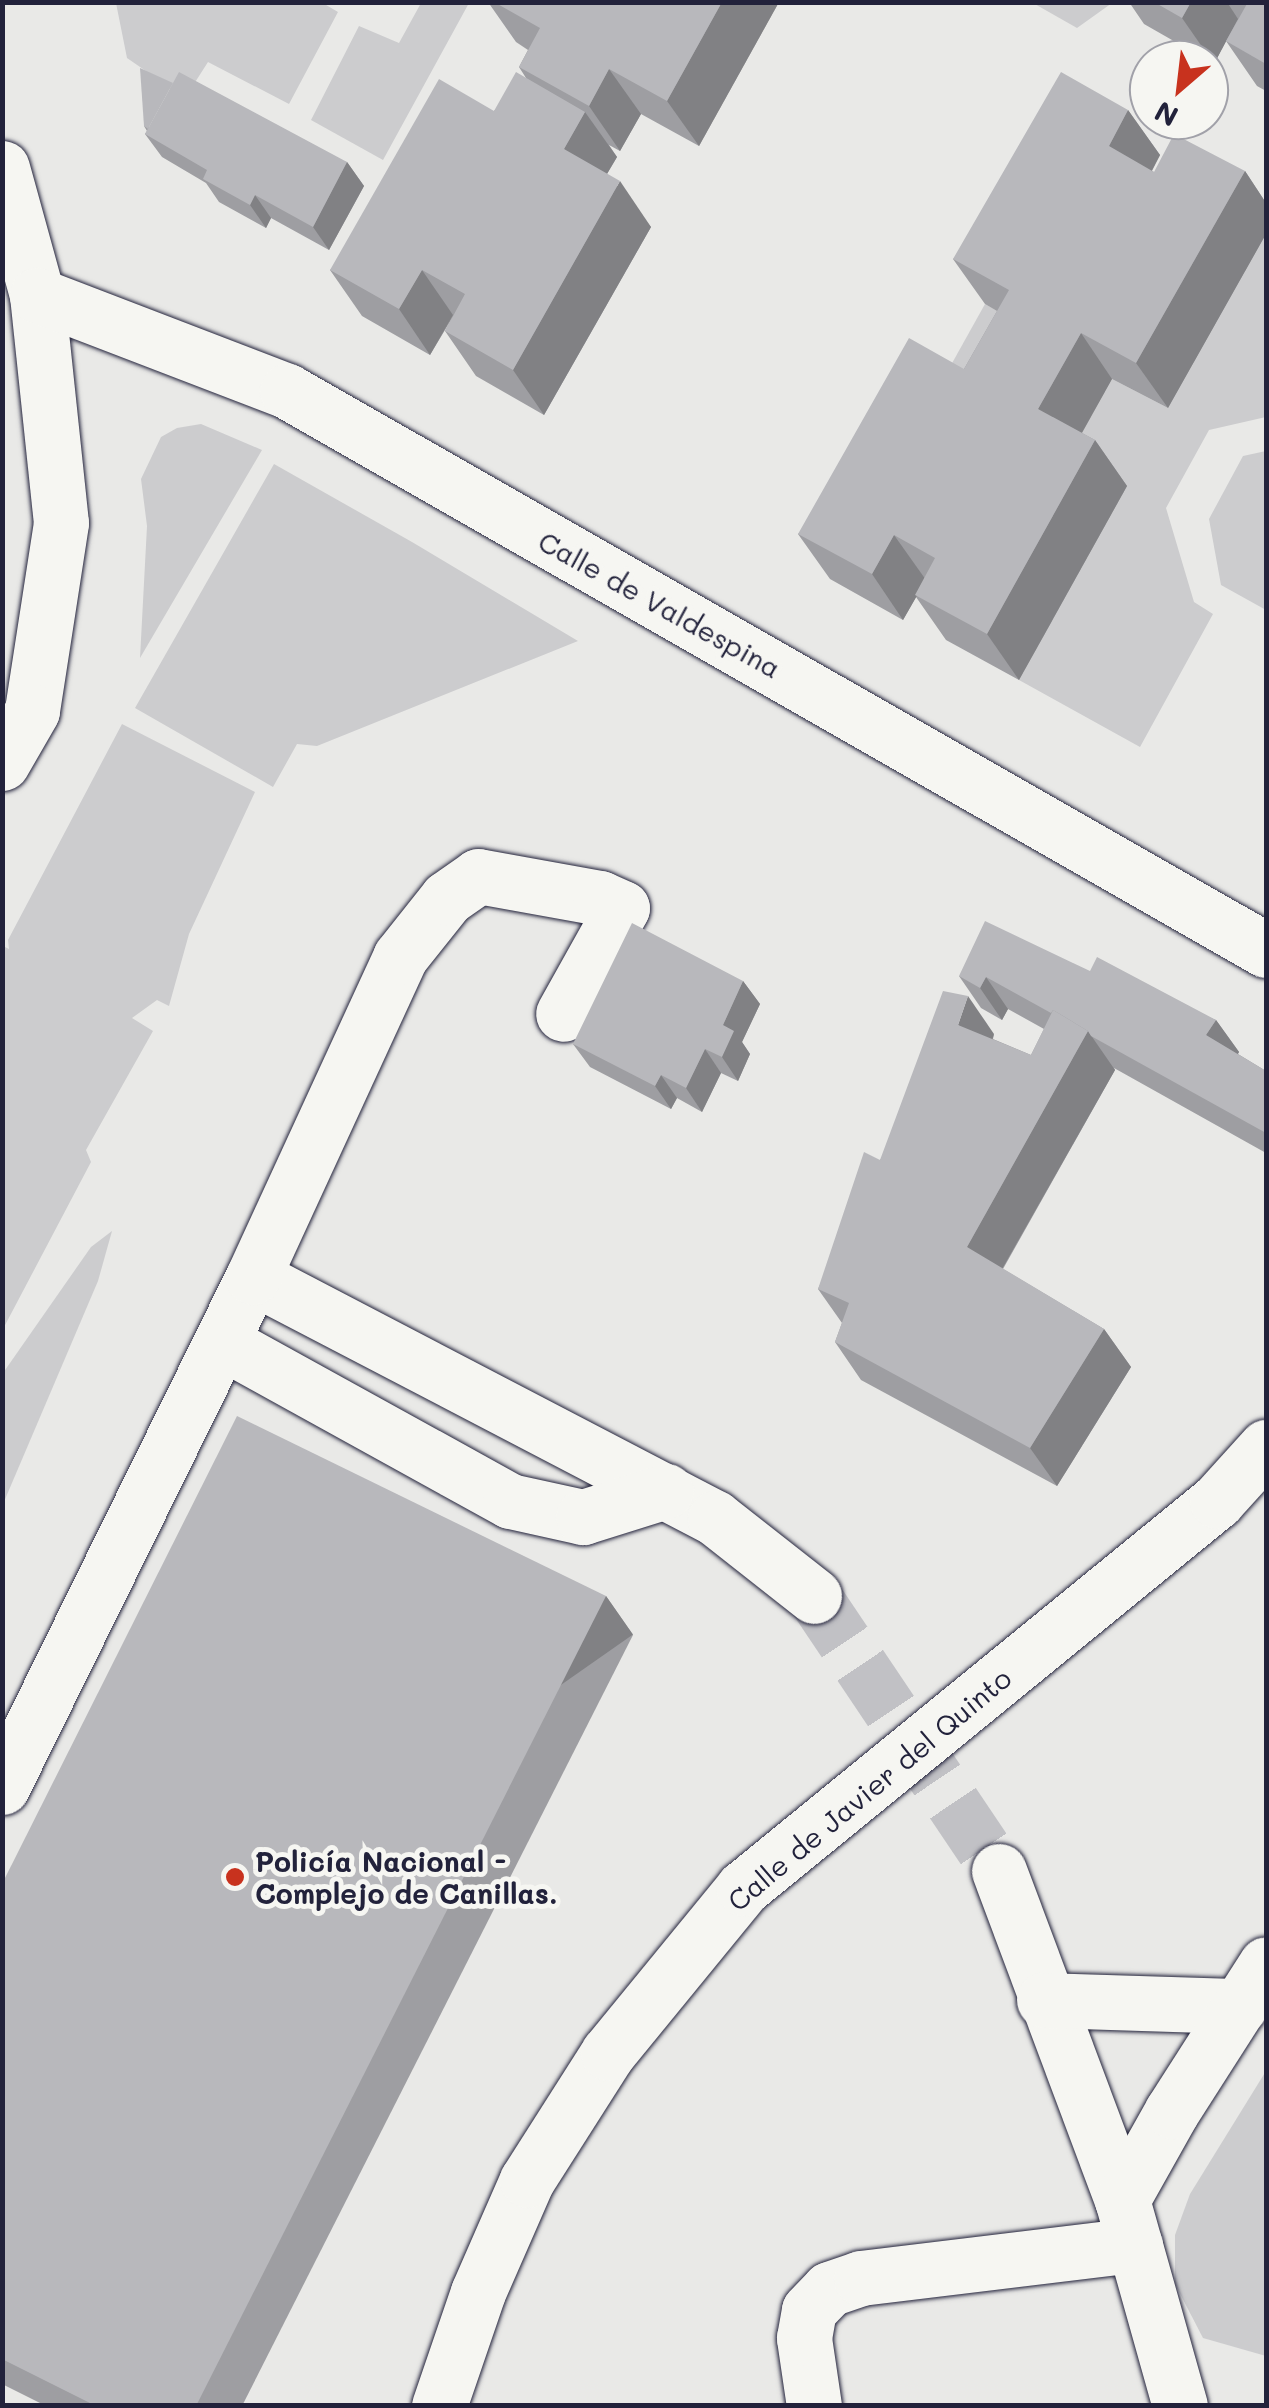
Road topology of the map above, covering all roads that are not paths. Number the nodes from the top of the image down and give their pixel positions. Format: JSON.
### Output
{"nodes":[{"id":1,"x":2,"y":168,"type":"edge"},
{"id":2,"x":36,"y":295,"type":"junction"},
{"id":3,"x":2,"y":763,"type":"edge"},
{"id":4,"x":1266,"y":950,"type":"edge"},
{"id":5,"x":563,"y":1014,"type":"dead end"},
{"id":6,"x":253,"y":1277,"type":"junction"},
{"id":7,"x":222,"y":1342,"type":"junction"},
{"id":8,"x":1266,"y":1447,"type":"edge"},
{"id":9,"x":666,"y":1491,"type":"junction"},
{"id":10,"x":814,"y":1596,"type":"tunnel mouth"},
{"id":11,"x":2,"y":1787,"type":"edge"},
{"id":12,"x":999,"y":1871,"type":"tunnel mouth"},
{"id":13,"x":1253,"y":1985,"type":"edge"},
{"id":14,"x":1044,"y":2000,"type":"junction"},
{"id":15,"x":1129,"y":2223,"type":"junction"},
{"id":16,"x":439,"y":2406,"type":"edge"},
{"id":17,"x":814,"y":2406,"type":"edge"},
{"id":18,"x":1180,"y":2406,"type":"edge"}],
"edges":[{"from":1,"to":2,"type":"street"},
{"from":2,"to":3,"type":"street"},
{"from":2,"to":4,"type":"street","name":"Calle de Valdespina"},
{"from":5,"to":6,"type":"street"},
{"from":6,"to":7,"type":"street"},
{"from":6,"to":9,"type":"street"},
{"from":7,"to":9,"type":"street"},
{"from":7,"to":11,"type":"street"},
{"from":8,"to":16,"type":"street","name":"Calle de Javier del Quinto"},
{"from":9,"to":10,"type":"street"},
{"from":12,"to":14,"type":"street"},
{"from":13,"to":14,"type":"street"},
{"from":13,"to":15,"type":"street"},
{"from":14,"to":15,"type":"street"},
{"from":15,"to":17,"type":"street"},
{"from":15,"to":18,"type":"street"}]}
